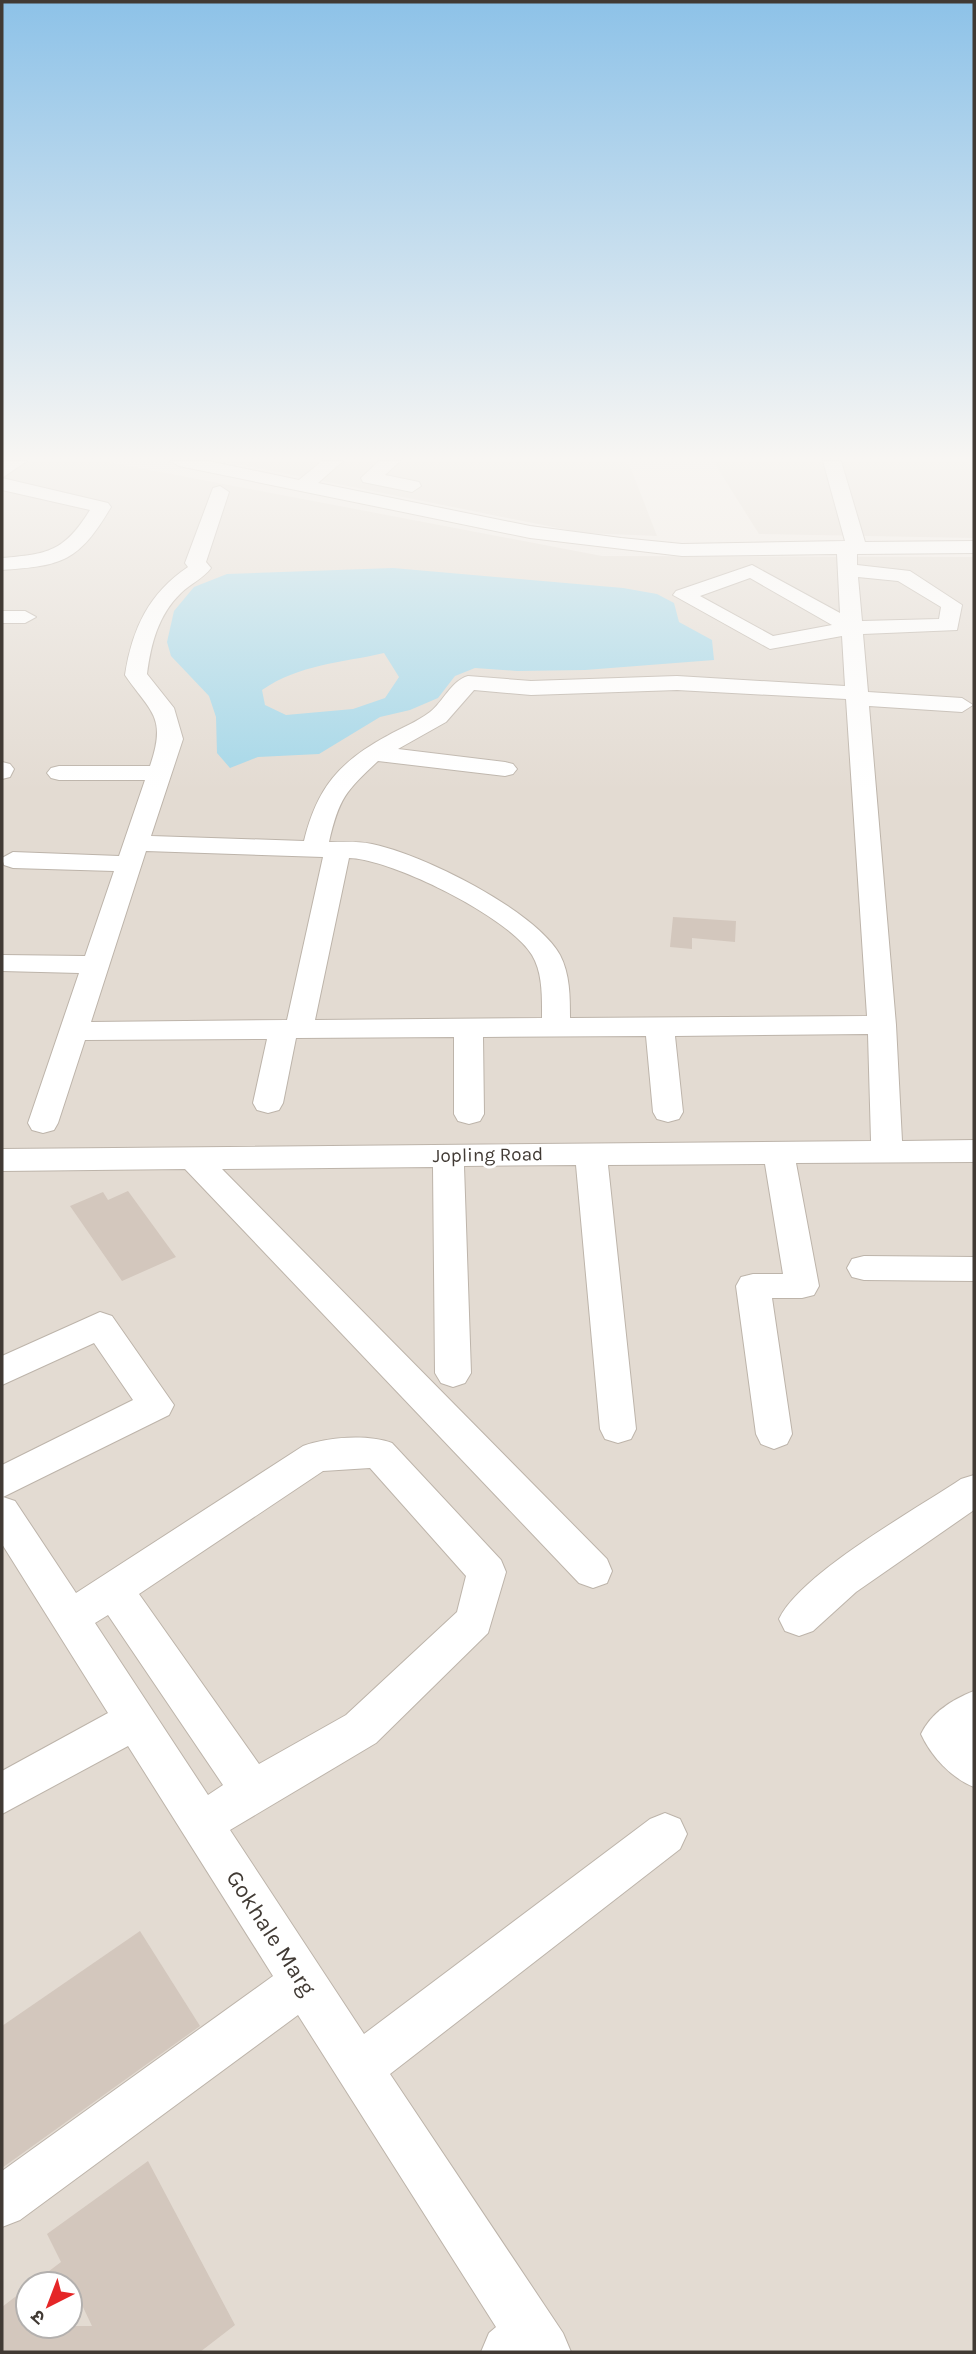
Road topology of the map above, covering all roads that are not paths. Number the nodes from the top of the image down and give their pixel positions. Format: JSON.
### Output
{"nodes":[{"id":1,"x":196,"y":571,"type":"edge"},
{"id":2,"x":677,"y":571,"type":"edge"},
{"id":3,"x":851,"y":571,"type":"edge"},
{"id":4,"x":893,"y":571,"type":"edge"},
{"id":5,"x":674,"y":587,"type":"dead end"},
{"id":6,"x":2,"y":617,"type":"edge"},
{"id":7,"x":24,"y":617,"type":"dead end"},
{"id":8,"x":852,"y":628,"type":"junction"},
{"id":9,"x":856,"y":695,"type":"junction"},
{"id":10,"x":962,"y":705,"type":"dead end"},
{"id":11,"x":373,"y":753,"type":"junction"},
{"id":12,"x":505,"y":769,"type":"dead end"},
{"id":13,"x":59,"y":773,"type":"dead end"},
{"id":14,"x":160,"y":773,"type":"junction"},
{"id":15,"x":326,"y":848,"type":"junction"},
{"id":16,"x":133,"y":853,"type":"junction"},
{"id":17,"x":13,"y":860,"type":"dead end"},
{"id":18,"x":2,"y":963,"type":"edge"},
{"id":19,"x":96,"y":965,"type":"junction"},
{"id":20,"x":882,"y":1024,"type":"junction"},
{"id":21,"x":660,"y":1026,"type":"junction"},
{"id":22,"x":556,"y":1027,"type":"junction"},
{"id":23,"x":468,"y":1028,"type":"junction"},
{"id":24,"x":291,"y":1029,"type":"junction"},
{"id":25,"x":74,"y":1031,"type":"junction"},
{"id":26,"x":268,"y":1103,"type":"dead end"},
{"id":27,"x":668,"y":1112,"type":"dead end"},
{"id":28,"x":469,"y":1114,"type":"dead end"},
{"id":29,"x":43,"y":1123,"type":"dead end"},
{"id":30,"x":974,"y":1151,"type":"edge"},
{"id":31,"x":887,"y":1152,"type":"junction"},
{"id":32,"x":779,"y":1153,"type":"junction"},
{"id":33,"x":592,"y":1154,"type":"junction"},
{"id":34,"x":448,"y":1156,"type":"junction"},
{"id":35,"x":192,"y":1158,"type":"junction"},
{"id":36,"x":2,"y":1160,"type":"edge"},
{"id":37,"x":864,"y":1268,"type":"dead end"},
{"id":38,"x":974,"y":1269,"type":"edge"},
{"id":39,"x":2,"y":1371,"type":"edge"},
{"id":40,"x":453,"y":1373,"type":"dead end"},
{"id":41,"x":618,"y":1429,"type":"dead end"},
{"id":42,"x":774,"y":1434,"type":"dead end"},
{"id":43,"x":2,"y":1482,"type":"edge"},
{"id":44,"x":974,"y":1490,"type":"edge"},
{"id":45,"x":2,"y":1513,"type":"edge"},
{"id":46,"x":593,"y":1571,"type":"dead end"},
{"id":47,"x":114,"y":1591,"type":"junction"},
{"id":48,"x":69,"y":1619,"type":"junction"},
{"id":49,"x":799,"y":1619,"type":"dead end"},
{"id":50,"x":974,"y":1710,"type":"edge"},
{"id":51,"x":135,"y":1720,"type":"junction"},
{"id":52,"x":974,"y":1767,"type":"edge"},
{"id":53,"x":252,"y":1791,"type":"junction"},
{"id":54,"x":2,"y":1794,"type":"edge"},
{"id":55,"x":202,"y":1824,"type":"junction"},
{"id":56,"x":665,"y":1834,"type":"dead end"},
{"id":57,"x":303,"y":1983,"type":"junction"},
{"id":58,"x":358,"y":2068,"type":"junction"},
{"id":59,"x":2,"y":2202,"type":"edge"},
{"id":60,"x":527,"y":2345,"type":"edge"}],
"edges":[{"from":1,"to":14,"type":"street"},
{"from":2,"to":5,"type":"street"},
{"from":3,"to":8,"type":"street"},
{"from":4,"to":8,"type":"street"},
{"from":6,"to":7,"type":"street"},
{"from":8,"to":8,"type":"street"},
{"from":8,"to":9,"type":"street"},
{"from":9,"to":10,"type":"street"},
{"from":9,"to":11,"type":"street"},
{"from":9,"to":20,"type":"street"},
{"from":11,"to":12,"type":"street"},
{"from":11,"to":15,"type":"street"},
{"from":13,"to":14,"type":"street"},
{"from":14,"to":16,"type":"street"},
{"from":15,"to":16,"type":"street"},
{"from":15,"to":22,"type":"street"},
{"from":15,"to":24,"type":"street"},
{"from":16,"to":17,"type":"street"},
{"from":16,"to":19,"type":"street"},
{"from":18,"to":19,"type":"street"},
{"from":19,"to":25,"type":"street"},
{"from":20,"to":21,"type":"street"},
{"from":20,"to":31,"type":"street"},
{"from":21,"to":22,"type":"street"},
{"from":21,"to":27,"type":"street"},
{"from":22,"to":23,"type":"street"},
{"from":23,"to":24,"type":"street"},
{"from":23,"to":28,"type":"street"},
{"from":24,"to":25,"type":"street"},
{"from":24,"to":26,"type":"street"},
{"from":25,"to":29,"type":"street"},
{"from":30,"to":31,"type":"street","name":"Jopling Road"},
{"from":31,"to":32,"type":"street","name":"Jopling Road"},
{"from":32,"to":33,"type":"street","name":"Jopling Road"},
{"from":32,"to":42,"type":"street"},
{"from":33,"to":34,"type":"street","name":"Jopling Road"},
{"from":33,"to":41,"type":"street"},
{"from":34,"to":35,"type":"street","name":"Jopling Road"},
{"from":34,"to":40,"type":"street"},
{"from":35,"to":36,"type":"street","name":"Jopling Road"},
{"from":35,"to":46,"type":"street"},
{"from":37,"to":38,"type":"street"},
{"from":39,"to":43,"type":"street"},
{"from":44,"to":49,"type":"street"},
{"from":45,"to":48,"type":"street","name":"Gokhale Marg"},
{"from":47,"to":48,"type":"street"},
{"from":47,"to":53,"type":"street"},
{"from":47,"to":53,"type":"street"},
{"from":48,"to":51,"type":"street","name":"Gokhale Marg"},
{"from":50,"to":52,"type":"street"},
{"from":51,"to":54,"type":"street"},
{"from":51,"to":55,"type":"street","name":"Gokhale Marg"},
{"from":53,"to":55,"type":"street"},
{"from":55,"to":57,"type":"street","name":"Gokhale Marg"},
{"from":56,"to":58,"type":"street"},
{"from":57,"to":58,"type":"street","name":"Gokhale Marg"},
{"from":57,"to":59,"type":"street"},
{"from":58,"to":60,"type":"street","name":"Gokhale Marg"}]}
